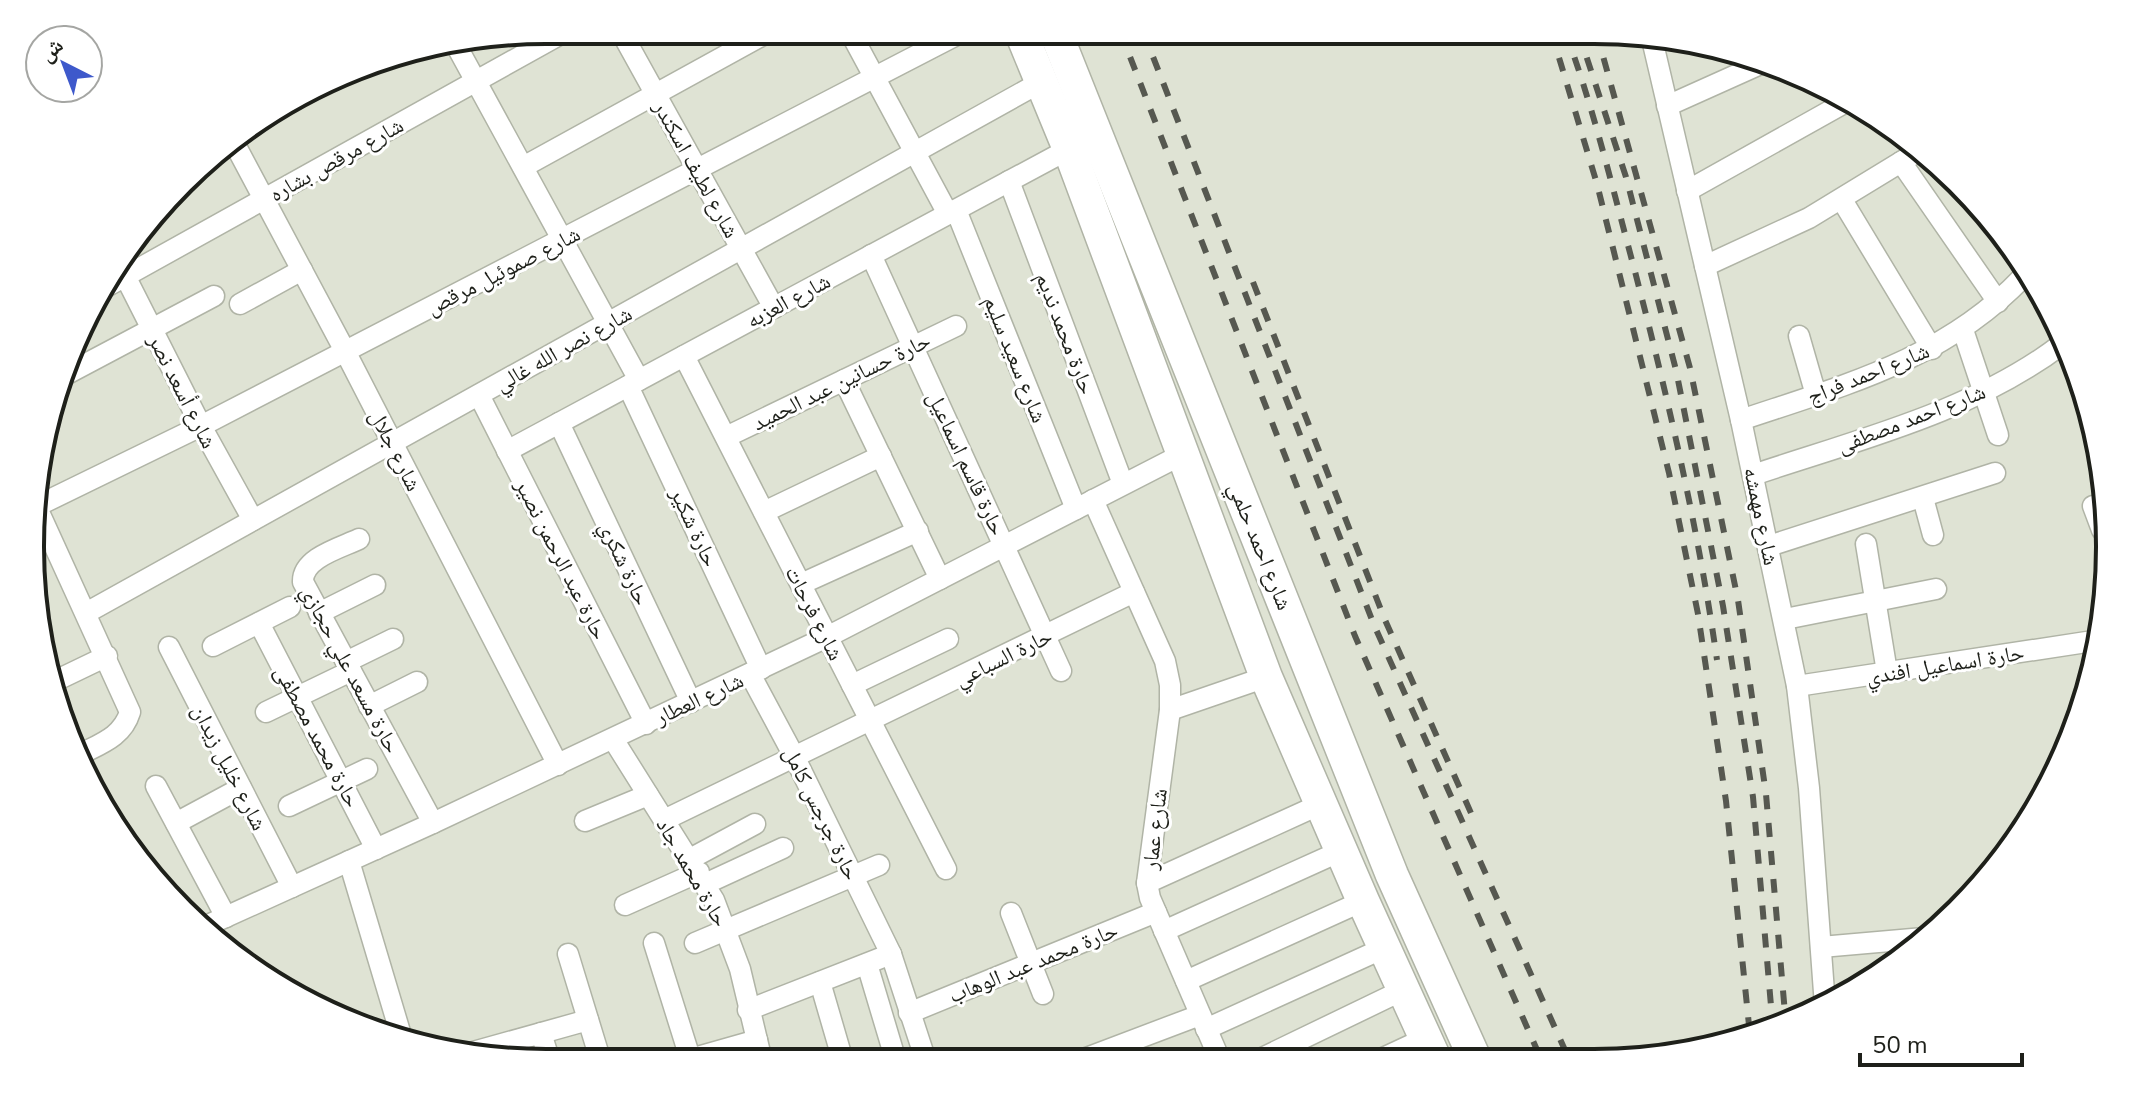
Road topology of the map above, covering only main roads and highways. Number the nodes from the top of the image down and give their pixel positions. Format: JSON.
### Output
{"nodes":[{"id":1,"x":1026,"y":44,"type":"edge"},
{"id":2,"x":1060,"y":44,"type":"edge"},
{"id":3,"x":1392,"y":875,"type":"junction"},
{"id":4,"x":1361,"y":896,"type":"junction"},
{"id":5,"x":1431,"y":1049,"type":"edge"},
{"id":6,"x":1470,"y":1049,"type":"edge"}],
"edges":[{"from":1,"to":4,"type":"main road","name":"شارع احمد حلمي"},
{"from":2,"to":3,"type":"main road","name":"شارع احمد حلمي"},
{"from":3,"to":4,"type":"main road"},
{"from":3,"to":6,"type":"main road","name":"شارع احمد حلمي"},
{"from":4,"to":5,"type":"main road","name":"شارع احمد حلمي"}]}
